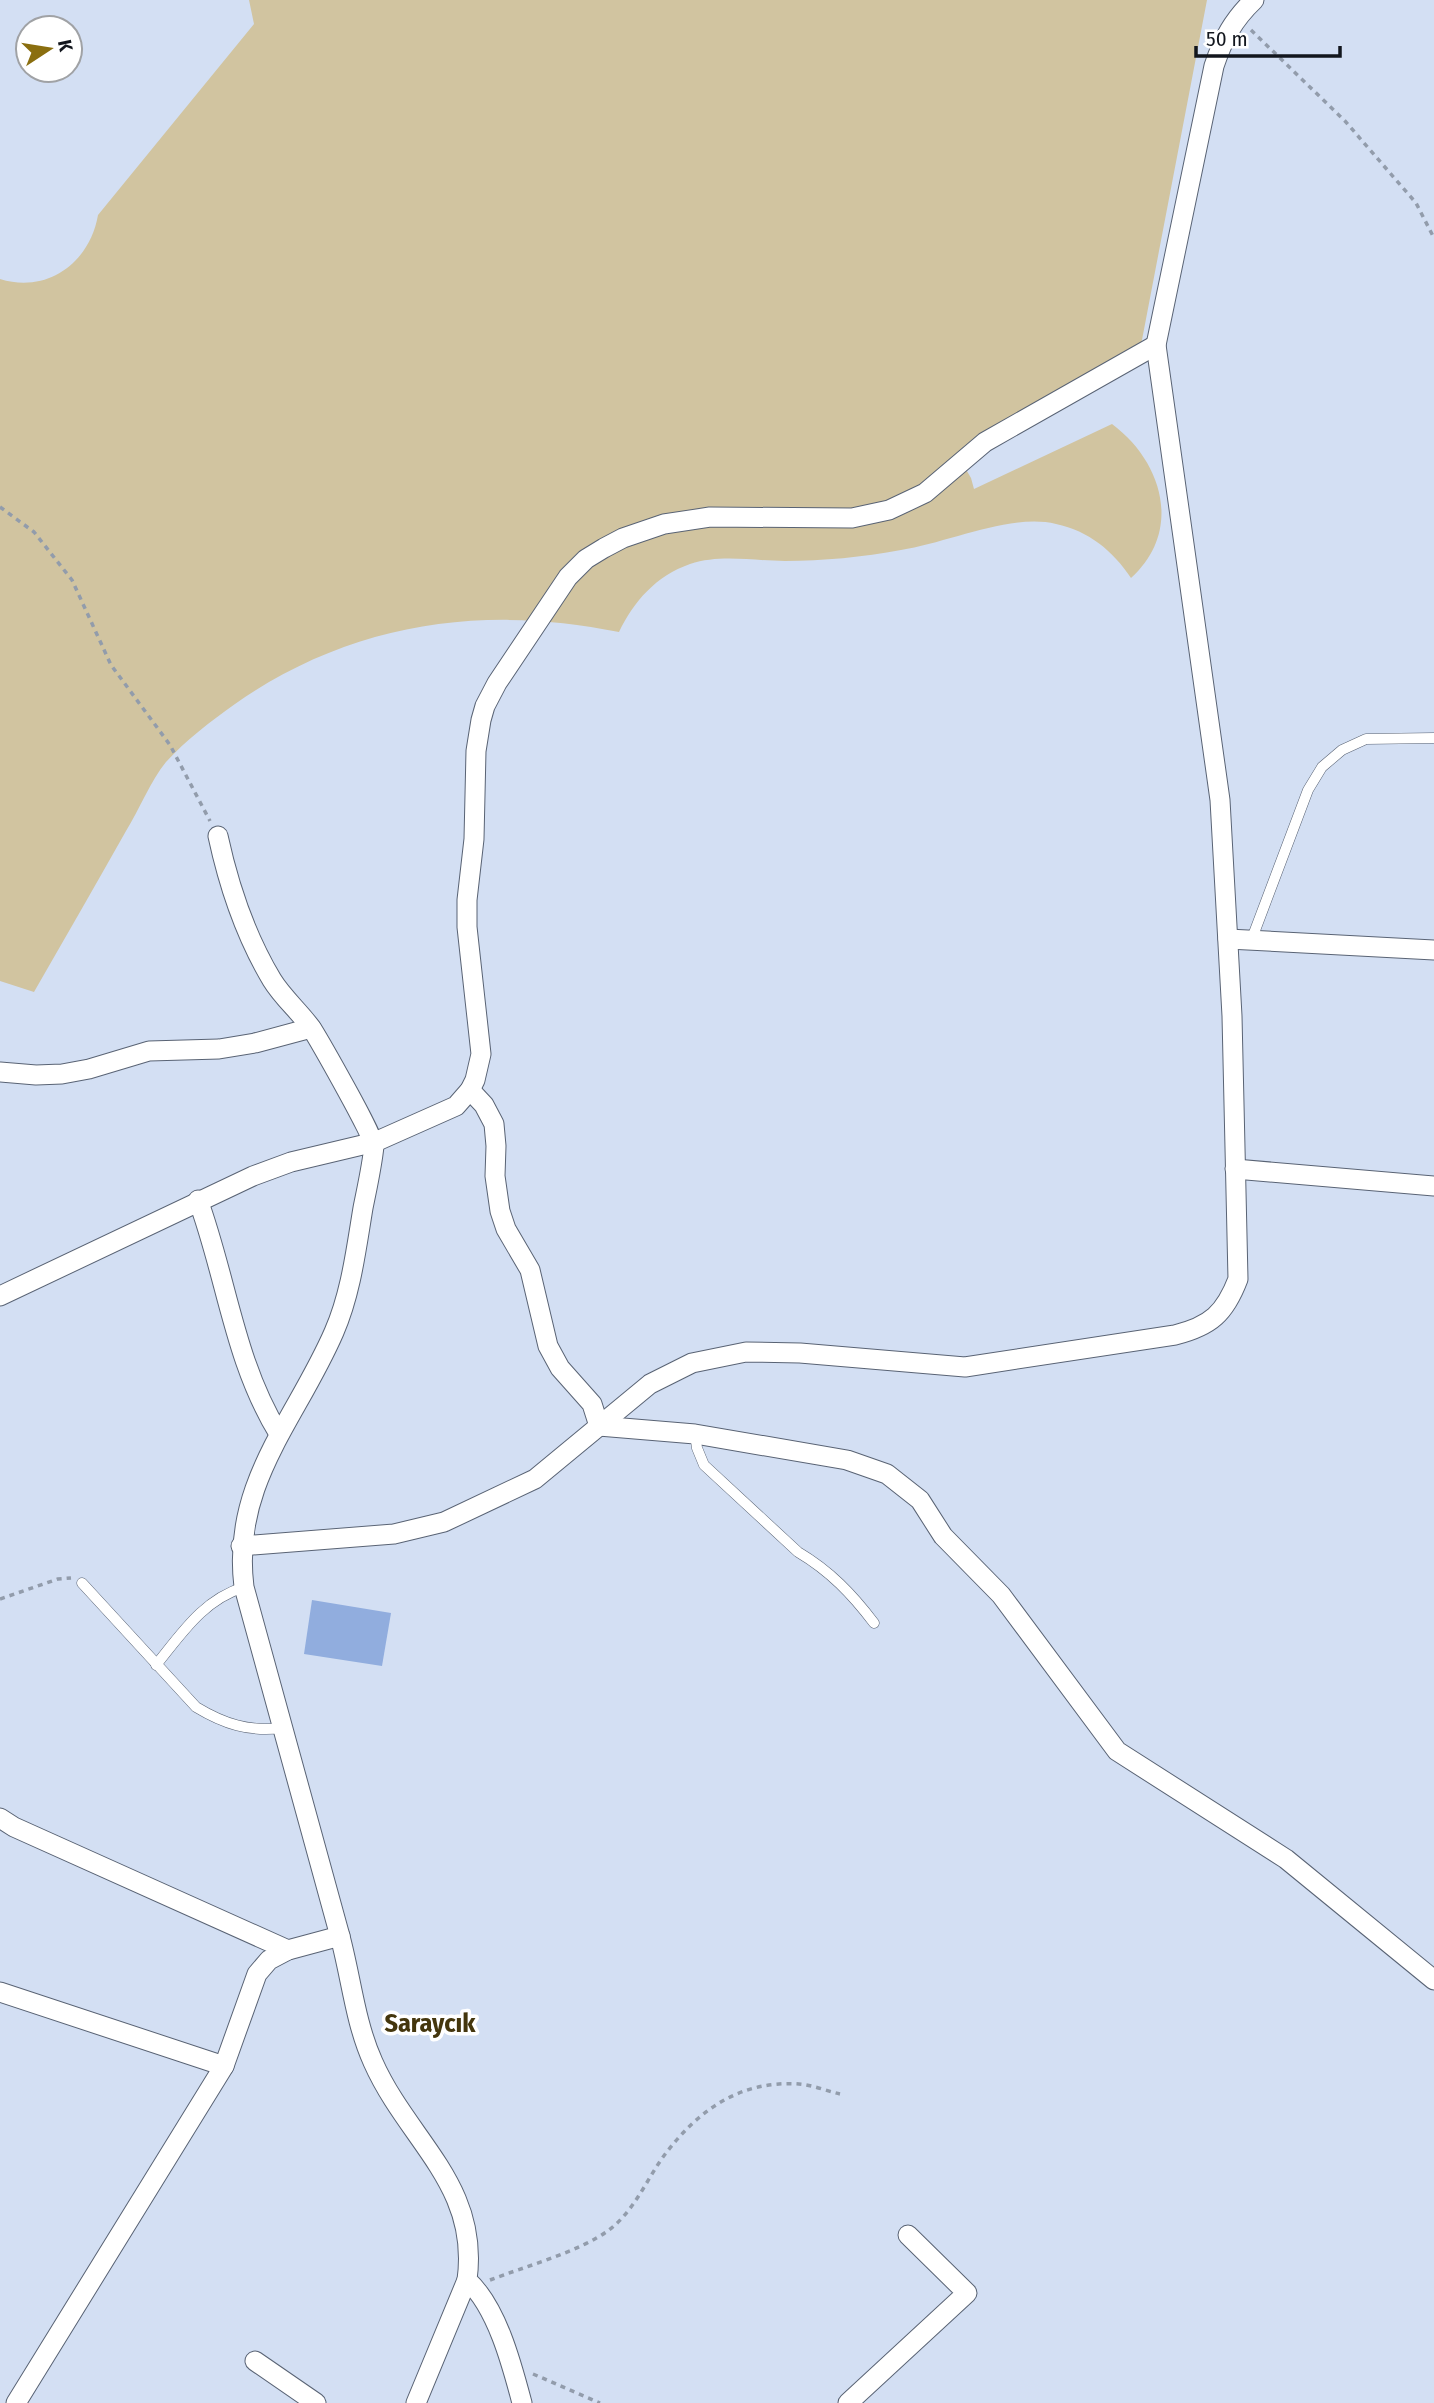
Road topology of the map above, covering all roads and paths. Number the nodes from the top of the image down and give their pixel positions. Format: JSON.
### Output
{"nodes":[{"id":1,"x":1254,"y":0,"type":"edge"},
{"id":2,"x":1237,"y":16,"type":"junction"},
{"id":3,"x":1434,"y":238,"type":"edge"},
{"id":4,"x":1156,"y":345,"type":"junction"},
{"id":5,"x":0,"y":507,"type":"edge"},
{"id":6,"x":1434,"y":738,"type":"edge"},
{"id":7,"x":218,"y":836,"type":"joint"},
{"id":8,"x":1228,"y":939,"type":"junction"},
{"id":9,"x":1251,"y":941,"type":"junction"},
{"id":10,"x":1434,"y":950,"type":"edge"},
{"id":11,"x":311,"y":1028,"type":"junction"},
{"id":12,"x":0,"y":1072,"type":"edge"},
{"id":13,"x":470,"y":1090,"type":"junction"},
{"id":14,"x":375,"y":1142,"type":"junction"},
{"id":15,"x":1235,"y":1169,"type":"junction"},
{"id":16,"x":1434,"y":1186,"type":"edge"},
{"id":17,"x":198,"y":1200,"type":"junction"},
{"id":18,"x":0,"y":1296,"type":"edge"},
{"id":19,"x":599,"y":1426,"type":"junction"},
{"id":20,"x":279,"y":1434,"type":"junction"},
{"id":21,"x":695,"y":1434,"type":"junction"},
{"id":22,"x":242,"y":1546,"type":"junction"},
{"id":23,"x":82,"y":1583,"type":"joint"},
{"id":24,"x":244,"y":1587,"type":"junction"},
{"id":25,"x":0,"y":1600,"type":"edge"},
{"id":26,"x":874,"y":1623,"type":"dead end"},
{"id":27,"x":156,"y":1665,"type":"junction"},
{"id":28,"x":282,"y":1728,"type":"junction"},
{"id":29,"x":0,"y":1818,"type":"edge"},
{"id":30,"x":340,"y":1936,"type":"junction"},
{"id":31,"x":288,"y":1950,"type":"junction"},
{"id":32,"x":1434,"y":1980,"type":"edge"},
{"id":33,"x":0,"y":1992,"type":"edge"},
{"id":34,"x":224,"y":2066,"type":"junction"},
{"id":35,"x":840,"y":2094,"type":"dead end"},
{"id":36,"x":908,"y":2235,"type":"dead end"},
{"id":37,"x":471,"y":2283,"type":"junction"},
{"id":38,"x":255,"y":2361,"type":"dead end"},
{"id":39,"x":512,"y":2365,"type":"junction"},
{"id":40,"x":16,"y":2403,"type":"edge"},
{"id":41,"x":316,"y":2403,"type":"edge"},
{"id":42,"x":416,"y":2403,"type":"edge"},
{"id":43,"x":522,"y":2403,"type":"edge"},
{"id":44,"x":600,"y":2403,"type":"edge"},
{"id":45,"x":848,"y":2403,"type":"edge"}],
"edges":[{"from":1,"to":2,"type":"street"},
{"from":2,"to":3,"type":"path"},
{"from":2,"to":4,"type":"street"},
{"from":4,"to":8,"type":"street"},
{"from":4,"to":13,"type":"street"},
{"from":5,"to":7,"type":"path"},
{"from":6,"to":9,"type":"lane"},
{"from":7,"to":11,"type":"street"},
{"from":8,"to":9,"type":"street"},
{"from":8,"to":15,"type":"street"},
{"from":9,"to":10,"type":"street"},
{"from":11,"to":12,"type":"street"},
{"from":11,"to":14,"type":"street"},
{"from":13,"to":14,"type":"street"},
{"from":13,"to":19,"type":"street"},
{"from":14,"to":17,"type":"street"},
{"from":14,"to":20,"type":"street"},
{"from":15,"to":16,"type":"street"},
{"from":15,"to":19,"type":"street"},
{"from":17,"to":18,"type":"street"},
{"from":17,"to":20,"type":"street"},
{"from":19,"to":21,"type":"street"},
{"from":19,"to":22,"type":"street"},
{"from":20,"to":22,"type":"street"},
{"from":21,"to":26,"type":"lane"},
{"from":21,"to":32,"type":"street"},
{"from":22,"to":24,"type":"street"},
{"from":23,"to":25,"type":"path"},
{"from":23,"to":27,"type":"lane"},
{"from":24,"to":27,"type":"lane"},
{"from":24,"to":28,"type":"street"},
{"from":27,"to":28,"type":"lane"},
{"from":28,"to":30,"type":"street"},
{"from":29,"to":31,"type":"street"},
{"from":30,"to":31,"type":"street"},
{"from":30,"to":37,"type":"street"},
{"from":31,"to":34,"type":"street"},
{"from":33,"to":34,"type":"street"},
{"from":34,"to":40,"type":"street"},
{"from":35,"to":37,"type":"path"},
{"from":36,"to":45,"type":"street"},
{"from":37,"to":39,"type":"street"},
{"from":37,"to":42,"type":"street"},
{"from":38,"to":41,"type":"street"},
{"from":39,"to":43,"type":"street"},
{"from":39,"to":44,"type":"path"}]}
